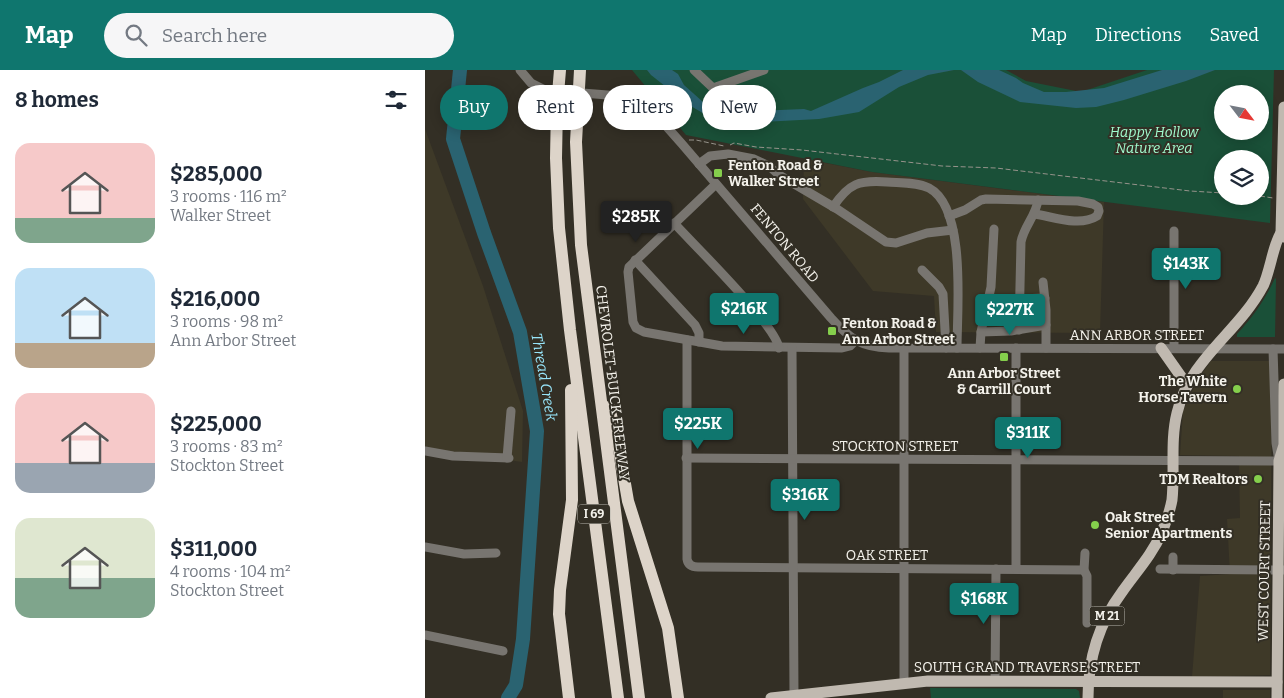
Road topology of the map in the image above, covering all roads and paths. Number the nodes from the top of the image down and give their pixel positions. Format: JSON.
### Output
{"nodes":[{"id":1,"x":520,"y":70,"type":"edge"},
{"id":2,"x":560,"y":70,"type":"edge"},
{"id":3,"x":581,"y":70,"type":"edge"},
{"id":4,"x":694,"y":70,"type":"edge"},
{"id":5,"x":764,"y":70,"type":"edge"},
{"id":6,"x":745,"y":73,"type":"edge"},
{"id":7,"x":1284,"y":107,"type":"edge"},
{"id":8,"x":682,"y":144,"type":"junction"},
{"id":9,"x":699,"y":164,"type":"junction"},
{"id":10,"x":716,"y":184,"type":"junction"},
{"id":11,"x":1214,"y":192,"type":"edge"},
{"id":12,"x":1038,"y":200,"type":"junction"},
{"id":13,"x":833,"y":207,"type":"junction"},
{"id":14,"x":1035,"y":214,"type":"junction"},
{"id":15,"x":949,"y":216,"type":"junction"},
{"id":16,"x":674,"y":223,"type":"junction"},
{"id":17,"x":994,"y":229,"type":"dead end"},
{"id":18,"x":953,"y":230,"type":"junction"},
{"id":19,"x":1174,"y":231,"type":"dead end"},
{"id":20,"x":1283,"y":235,"type":"edge"},
{"id":21,"x":635,"y":260,"type":"junction"},
{"id":22,"x":922,"y":270,"type":"dead end"},
{"id":23,"x":1043,"y":282,"type":"dead end"},
{"id":24,"x":1045,"y":298,"type":"junction"},
{"id":25,"x":1019,"y":299,"type":"junction"},
{"id":26,"x":1046,"y":325,"type":"junction"},
{"id":27,"x":570,"y":330,"type":"junction"},
{"id":28,"x":1019,"y":330,"type":"junction"},
{"id":29,"x":981,"y":332,"type":"junction"},
{"id":30,"x":1000,"y":332,"type":"junction"},
{"id":31,"x":687,"y":340,"type":"junction"},
{"id":32,"x":855,"y":341,"type":"junction"},
{"id":33,"x":699,"y":342,"type":"junction"},
{"id":34,"x":594,"y":346,"type":"junction"},
{"id":35,"x":779,"y":348,"type":"junction"},
{"id":36,"x":792,"y":348,"type":"junction"},
{"id":37,"x":904,"y":348,"type":"junction"},
{"id":38,"x":946,"y":348,"type":"junction"},
{"id":39,"x":957,"y":348,"type":"junction"},
{"id":40,"x":980,"y":348,"type":"junction"},
{"id":41,"x":1000,"y":348,"type":"junction"},
{"id":42,"x":1016,"y":348,"type":"junction"},
{"id":43,"x":1046,"y":348,"type":"junction"},
{"id":44,"x":1161,"y":348,"type":"junction"},
{"id":45,"x":1174,"y":348,"type":"junction"},
{"id":46,"x":1213,"y":348,"type":"junction"},
{"id":47,"x":1273,"y":349,"type":"junction"},
{"id":48,"x":1284,"y":349,"type":"edge"},
{"id":49,"x":1284,"y":384,"type":"edge"},
{"id":50,"x":1187,"y":385,"type":"junction"},
{"id":51,"x":511,"y":411,"type":"dead end"},
{"id":52,"x":425,"y":451,"type":"edge"},
{"id":53,"x":686,"y":458,"type":"junction"},
{"id":54,"x":792,"y":459,"type":"junction"},
{"id":55,"x":904,"y":459,"type":"junction"},
{"id":56,"x":1016,"y":460,"type":"junction"},
{"id":57,"x":1173,"y":461,"type":"junction"},
{"id":58,"x":1282,"y":461,"type":"edge"},
{"id":59,"x":425,"y":547,"type":"edge"},
{"id":60,"x":496,"y":553,"type":"dead end"},
{"id":61,"x":1085,"y":553,"type":"dead end"},
{"id":62,"x":1173,"y":557,"type":"dead end"},
{"id":63,"x":793,"y":568,"type":"junction"},
{"id":64,"x":904,"y":569,"type":"junction"},
{"id":65,"x":996,"y":569,"type":"junction"},
{"id":66,"x":1016,"y":569,"type":"junction"},
{"id":67,"x":1084,"y":570,"type":"junction"},
{"id":68,"x":1160,"y":570,"type":"dead end"},
{"id":69,"x":1173,"y":570,"type":"junction"},
{"id":70,"x":1281,"y":570,"type":"edge"},
{"id":71,"x":1087,"y":622,"type":"dead end"},
{"id":72,"x":425,"y":636,"type":"edge"},
{"id":73,"x":503,"y":651,"type":"dead end"},
{"id":74,"x":995,"y":681,"type":"junction"},
{"id":75,"x":1089,"y":681,"type":"junction"},
{"id":76,"x":904,"y":682,"type":"junction"},
{"id":77,"x":1281,"y":682,"type":"edge"},
{"id":78,"x":794,"y":695,"type":"junction"},
{"id":79,"x":815,"y":696,"type":"edge"},
{"id":80,"x":569,"y":698,"type":"edge"},
{"id":81,"x":617,"y":698,"type":"edge"},
{"id":82,"x":639,"y":698,"type":"edge"},
{"id":83,"x":678,"y":698,"type":"edge"},
{"id":84,"x":771,"y":698,"type":"edge"},
{"id":85,"x":1088,"y":698,"type":"edge"},
{"id":86,"x":1277,"y":698,"type":"edge"}],
"edges":[{"from":1,"to":8,"type":"street","name":"FENTON ROAD"},
{"from":2,"to":27,"type":"highway","number":"I 69"},
{"from":3,"to":34,"type":"highway","name":"CHEVROLET-BUICK FREEWAY","number":"I 69"},
{"from":4,"to":6,"type":"street"},
{"from":5,"to":6,"type":"street"},
{"from":7,"to":20,"type":"main road","number":"M 21"},
{"from":8,"to":9,"type":"street","name":"FENTON ROAD"},
{"from":8,"to":11,"type":"path"},
{"from":9,"to":10,"type":"street","name":"FENTON ROAD"},
{"from":9,"to":13,"type":"street"},
{"from":10,"to":16,"type":"street"},
{"from":10,"to":32,"type":"street","name":"FENTON ROAD"},
{"from":12,"to":14,"type":"street"},
{"from":12,"to":14,"type":"street"},
{"from":12,"to":15,"type":"street"},
{"from":13,"to":15,"type":"street"},
{"from":13,"to":18,"type":"street"},
{"from":14,"to":25,"type":"street"},
{"from":15,"to":18,"type":"street"},
{"from":16,"to":21,"type":"street"},
{"from":16,"to":35,"type":"street"},
{"from":17,"to":29,"type":"street"},
{"from":18,"to":39,"type":"street"},
{"from":19,"to":45,"type":"street"},
{"from":20,"to":46,"type":"main road","number":"M 21"},
{"from":21,"to":31,"type":"street"},
{"from":21,"to":33,"type":"street"},
{"from":22,"to":38,"type":"street"},
{"from":23,"to":24,"type":"street"},
{"from":24,"to":25,"type":"street"},
{"from":24,"to":26,"type":"street"},
{"from":25,"to":28,"type":"street"},
{"from":26,"to":28,"type":"street"},
{"from":26,"to":43,"type":"street"},
{"from":27,"to":80,"type":"highway"},
{"from":27,"to":81,"type":"highway","number":"I 69"},
{"from":28,"to":30,"type":"street"},
{"from":29,"to":30,"type":"street"},
{"from":29,"to":40,"type":"street"},
{"from":30,"to":41,"type":"street"},
{"from":31,"to":33,"type":"street"},
{"from":31,"to":53,"type":"street"},
{"from":32,"to":36,"type":"street"},
{"from":32,"to":37,"type":"street","name":"ANN ARBOR STREET"},
{"from":33,"to":35,"type":"street"},
{"from":34,"to":82,"type":"highway","name":"CHEVROLET-BUICK FREEWAY","number":"I 69"},
{"from":34,"to":83,"type":"highway"},
{"from":35,"to":36,"type":"street"},
{"from":36,"to":54,"type":"street"},
{"from":37,"to":38,"type":"street","name":"ANN ARBOR STREET"},
{"from":37,"to":55,"type":"street"},
{"from":38,"to":39,"type":"street","name":"ANN ARBOR STREET"},
{"from":39,"to":40,"type":"street","name":"ANN ARBOR STREET"},
{"from":40,"to":41,"type":"street","name":"ANN ARBOR STREET"},
{"from":41,"to":42,"type":"street","name":"ANN ARBOR STREET"},
{"from":42,"to":43,"type":"street","name":"ANN ARBOR STREET"},
{"from":42,"to":56,"type":"street"},
{"from":43,"to":44,"type":"street","name":"ANN ARBOR STREET"},
{"from":44,"to":45,"type":"street","name":"ANN ARBOR STREET"},
{"from":44,"to":50,"type":"main road"},
{"from":45,"to":46,"type":"street","name":"ANN ARBOR STREET"},
{"from":46,"to":47,"type":"street","name":"ANN ARBOR STREET"},
{"from":46,"to":50,"type":"main road","number":"M 21"},
{"from":47,"to":48,"type":"street","name":"ANN ARBOR STREET"},
{"from":47,"to":58,"type":"street"},
{"from":49,"to":58,"type":"main road","name":"WEST COURT STREET"},
{"from":50,"to":57,"type":"main road","number":"M 21"},
{"from":51,"to":52,"type":"street"},
{"from":53,"to":54,"type":"street","name":"STOCKTON STREET"},
{"from":53,"to":63,"type":"street","name":"OAK STREET"},
{"from":54,"to":55,"type":"street","name":"STOCKTON STREET"},
{"from":54,"to":63,"type":"street"},
{"from":55,"to":56,"type":"street","name":"STOCKTON STREET"},
{"from":55,"to":64,"type":"street"},
{"from":56,"to":57,"type":"street","name":"STOCKTON STREET"},
{"from":56,"to":66,"type":"street"},
{"from":57,"to":58,"type":"street","name":"STOCKTON STREET"},
{"from":57,"to":75,"type":"main road","number":"M 21"},
{"from":58,"to":70,"type":"main road","name":"WEST COURT STREET"},
{"from":59,"to":60,"type":"street"},
{"from":61,"to":67,"type":"street"},
{"from":62,"to":69,"type":"street"},
{"from":63,"to":64,"type":"street","name":"OAK STREET"},
{"from":63,"to":78,"type":"street"},
{"from":64,"to":65,"type":"street","name":"OAK STREET"},
{"from":64,"to":76,"type":"street"},
{"from":65,"to":66,"type":"street","name":"OAK STREET"},
{"from":65,"to":74,"type":"street"},
{"from":66,"to":67,"type":"street","name":"OAK STREET"},
{"from":67,"to":71,"type":"street"},
{"from":68,"to":69,"type":"street"},
{"from":69,"to":70,"type":"street"},
{"from":70,"to":77,"type":"main road","name":"WEST COURT STREET"},
{"from":72,"to":73,"type":"street"},
{"from":74,"to":75,"type":"main road","name":"SOUTH GRAND TRAVERSE STREET"},
{"from":74,"to":76,"type":"main road","name":"SOUTH GRAND TRAVERSE STREET"},
{"from":75,"to":77,"type":"main road","name":"SOUTH GRAND TRAVERSE STREET"},
{"from":75,"to":85,"type":"main road","number":"M 21"},
{"from":76,"to":79,"type":"main road","name":"SOUTH GRAND TRAVERSE STREET"},
{"from":77,"to":86,"type":"main road","name":"WEST COURT STREET"},
{"from":78,"to":79,"type":"main road","name":"SOUTH GRAND TRAVERSE STREET"},
{"from":78,"to":84,"type":"main road","name":"SOUTH GRAND TRAVERSE STREET"}]}
